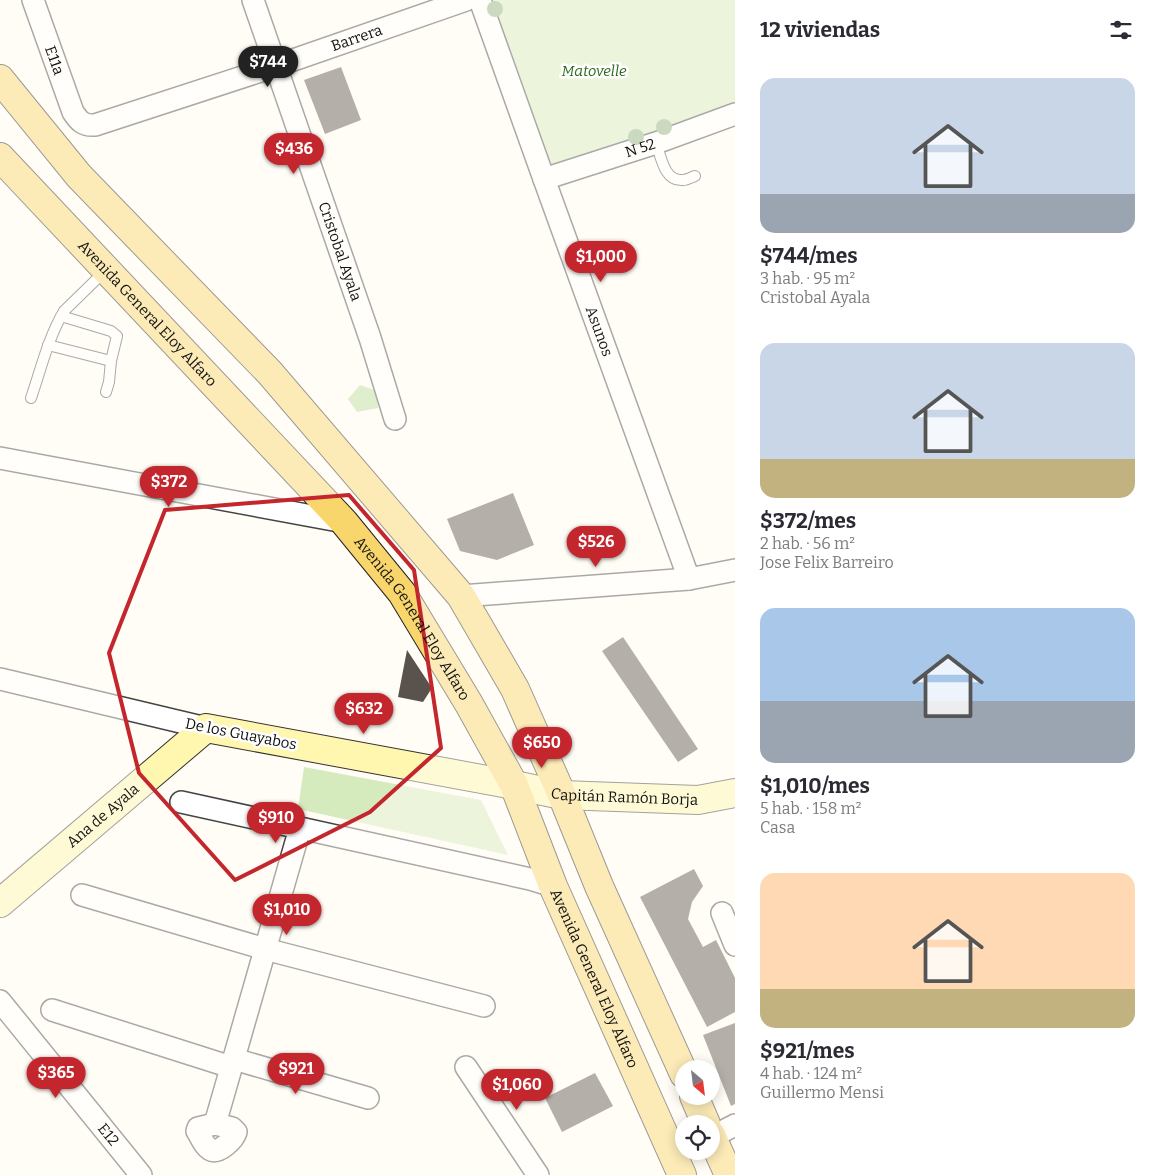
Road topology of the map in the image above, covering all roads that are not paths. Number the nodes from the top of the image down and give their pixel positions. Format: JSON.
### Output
{"nodes":[{"id":1,"x":33,"y":0,"type":"edge"},
{"id":2,"x":253,"y":0,"type":"edge"},
{"id":3,"x":466,"y":0,"type":"edge"},
{"id":4,"x":480,"y":0,"type":"edge"},
{"id":5,"x":276,"y":66,"type":"junction"},
{"id":6,"x":0,"y":79,"type":"edge"},
{"id":7,"x":735,"y":114,"type":"edge"},
{"id":8,"x":78,"y":118,"type":"joint"},
{"id":9,"x":656,"y":142,"type":"junction"},
{"id":10,"x":0,"y":157,"type":"edge"},
{"id":11,"x":695,"y":176,"type":"dead end"},
{"id":12,"x":544,"y":180,"type":"junction"},
{"id":13,"x":106,"y":270,"type":"junction"},
{"id":14,"x":61,"y":316,"type":"junction"},
{"id":15,"x":48,"y":345,"type":"junction"},
{"id":16,"x":111,"y":361,"type":"junction"},
{"id":17,"x":106,"y":392,"type":"dead end"},
{"id":18,"x":31,"y":398,"type":"dead end"},
{"id":19,"x":394,"y":420,"type":"dead end"},
{"id":20,"x":0,"y":458,"type":"edge"},
{"id":21,"x":344,"y":522,"type":"junction"},
{"id":22,"x":735,"y":570,"type":"edge"},
{"id":23,"x":690,"y":579,"type":"junction"},
{"id":24,"x":461,"y":596,"type":"junction"},
{"id":25,"x":0,"y":679,"type":"edge"},
{"id":26,"x":206,"y":728,"type":"junction"},
{"id":27,"x":514,"y":785,"type":"junction"},
{"id":28,"x":735,"y":793,"type":"edge"},
{"id":29,"x":562,"y":795,"type":"junction"},
{"id":30,"x":181,"y":802,"type":"dead end"},
{"id":31,"x":300,"y":828,"type":"junction"},
{"id":32,"x":553,"y":886,"type":"junction"},
{"id":33,"x":82,"y":896,"type":"dead end"},
{"id":34,"x":0,"y":903,"type":"edge"},
{"id":35,"x":722,"y":913,"type":"dead end"},
{"id":36,"x":735,"y":945,"type":"edge"},
{"id":37,"x":265,"y":949,"type":"junction"},
{"id":38,"x":0,"y":1001,"type":"edge"},
{"id":39,"x":484,"y":1006,"type":"dead end"},
{"id":40,"x":52,"y":1010,"type":"dead end"},
{"id":41,"x":678,"y":1060,"type":"edge"},
{"id":42,"x":232,"y":1063,"type":"junction"},
{"id":43,"x":466,"y":1067,"type":"dead end"},
{"id":44,"x":368,"y":1098,"type":"dead end"},
{"id":45,"x":215,"y":1124,"type":"dead end"},
{"id":46,"x":720,"y":1144,"type":"edge"},
{"id":47,"x":141,"y":1175,"type":"edge"},
{"id":48,"x":538,"y":1175,"type":"edge"},
{"id":49,"x":682,"y":1175,"type":"edge"},
{"id":50,"x":729,"y":1175,"type":"edge"}],
"edges":[{"from":1,"to":8,"type":"street","name":"E11a"},
{"from":2,"to":5,"type":"street","name":"Cristobal Ayala"},
{"from":3,"to":5,"type":"street","name":"Barrera"},
{"from":4,"to":12,"type":"street","name":"Asunos"},
{"from":5,"to":8,"type":"street","name":"Barrera"},
{"from":5,"to":19,"type":"street","name":"Cristobal Ayala"},
{"from":6,"to":24,"type":"main road"},
{"from":7,"to":9,"type":"street","name":"N 52"},
{"from":9,"to":11,"type":"lane"},
{"from":9,"to":12,"type":"street","name":"N 52"},
{"from":10,"to":13,"type":"main road","name":"Avenida General Eloy Alfaro"},
{"from":12,"to":23,"type":"street","name":"Asunos"},
{"from":13,"to":14,"type":"lane"},
{"from":13,"to":21,"type":"main road","name":"Avenida General Eloy Alfaro"},
{"from":14,"to":15,"type":"lane"},
{"from":14,"to":16,"type":"lane"},
{"from":15,"to":16,"type":"lane"},
{"from":15,"to":18,"type":"lane"},
{"from":16,"to":17,"type":"lane"},
{"from":20,"to":21,"type":"street"},
{"from":21,"to":27,"type":"main road","name":"Avenida General Eloy Alfaro"},
{"from":22,"to":23,"type":"street"},
{"from":23,"to":24,"type":"street"},
{"from":24,"to":29,"type":"main road"},
{"from":25,"to":26,"type":"street","name":"De los Guayabos"},
{"from":26,"to":27,"type":"street","name":"De los Guayabos"},
{"from":26,"to":34,"type":"street","name":"Ana de Ayala"},
{"from":27,"to":29,"type":"street","name":"Capitán Ramón Borja"},
{"from":27,"to":32,"type":"main road","name":"Avenida General Eloy Alfaro"},
{"from":28,"to":29,"type":"street","name":"Capitán Ramón Borja"},
{"from":29,"to":41,"type":"main road"},
{"from":30,"to":31,"type":"street"},
{"from":31,"to":32,"type":"street"},
{"from":31,"to":37,"type":"street"},
{"from":32,"to":49,"type":"main road","name":"Avenida General Eloy Alfaro"},
{"from":33,"to":37,"type":"street"},
{"from":35,"to":36,"type":"street"},
{"from":37,"to":39,"type":"street"},
{"from":37,"to":42,"type":"street"},
{"from":38,"to":47,"type":"street","name":"E12"},
{"from":40,"to":42,"type":"street"},
{"from":42,"to":44,"type":"street"},
{"from":42,"to":45,"type":"street"},
{"from":43,"to":48,"type":"street"},
{"from":46,"to":50,"type":"main road"}]}
